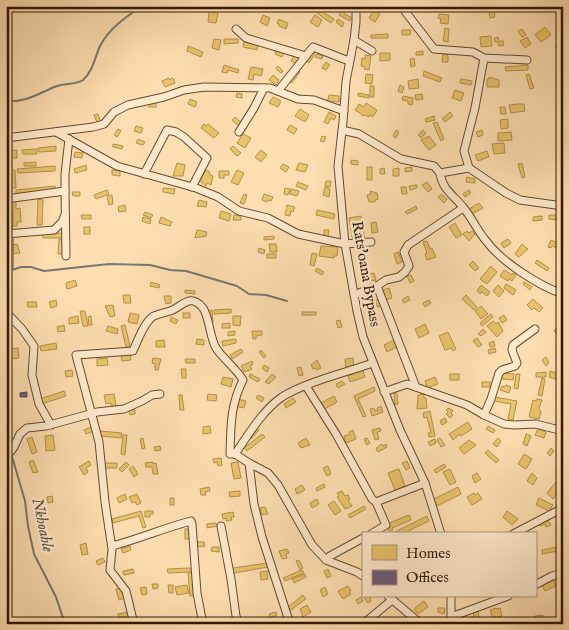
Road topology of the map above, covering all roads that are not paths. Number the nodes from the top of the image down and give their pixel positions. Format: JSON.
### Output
{"nodes":[{"id":1,"x":356,"y":6,"type":"edge"},
{"id":2,"x":400,"y":6,"type":"edge"},
{"id":3,"x":236,"y":29,"type":"dead end"},
{"id":4,"x":354,"y":40,"type":"junction"},
{"id":5,"x":372,"y":51,"type":"dead end"},
{"id":6,"x":306,"y":56,"type":"junction"},
{"id":7,"x":484,"y":58,"type":"junction"},
{"id":8,"x":528,"y":60,"type":"dead end"},
{"id":9,"x":349,"y":61,"type":"junction"},
{"id":10,"x":264,"y":88,"type":"junction"},
{"id":11,"x":278,"y":91,"type":"junction"},
{"id":12,"x":344,"y":111,"type":"junction"},
{"id":13,"x":342,"y":130,"type":"junction"},
{"id":14,"x":56,"y":132,"type":"junction"},
{"id":15,"x":239,"y":132,"type":"dead end"},
{"id":16,"x":6,"y":138,"type":"edge"},
{"id":17,"x":69,"y":140,"type":"junction"},
{"id":18,"x":469,"y":168,"type":"junction"},
{"id":19,"x":440,"y":173,"type":"junction"},
{"id":20,"x":144,"y":174,"type":"junction"},
{"id":21,"x":6,"y":180,"type":"edge"},
{"id":22,"x":192,"y":187,"type":"junction"},
{"id":23,"x":65,"y":191,"type":"junction"},
{"id":24,"x":7,"y":199,"type":"edge"},
{"id":25,"x":563,"y":206,"type":"edge"},
{"id":26,"x":463,"y":208,"type":"junction"},
{"id":27,"x":65,"y":215,"type":"junction"},
{"id":28,"x":7,"y":234,"type":"edge"},
{"id":29,"x":371,"y":242,"type":"dead end"},
{"id":30,"x":345,"y":244,"type":"junction"},
{"id":31,"x":66,"y":256,"type":"dead end"},
{"id":32,"x":6,"y":266,"type":"edge"},
{"id":33,"x":378,"y":286,"type":"junction"},
{"id":34,"x":563,"y":294,"type":"edge"},
{"id":35,"x":354,"y":296,"type":"junction"},
{"id":36,"x":6,"y":312,"type":"edge"},
{"id":37,"x":535,"y":329,"type":"dead end"},
{"id":38,"x":373,"y":363,"type":"junction"},
{"id":39,"x":306,"y":386,"type":"junction"},
{"id":40,"x":416,"y":387,"type":"junction"},
{"id":41,"x":384,"y":392,"type":"junction"},
{"id":42,"x":160,"y":394,"type":"dead end"},
{"id":43,"x":92,"y":414,"type":"junction"},
{"id":44,"x":484,"y":415,"type":"junction"},
{"id":45,"x":51,"y":425,"type":"junction"},
{"id":46,"x":563,"y":431,"type":"edge"},
{"id":47,"x":235,"y":454,"type":"junction"},
{"id":48,"x":6,"y":458,"type":"edge"},
{"id":49,"x":249,"y":464,"type":"junction"},
{"id":50,"x":425,"y":483,"type":"junction"},
{"id":51,"x":376,"y":502,"type":"junction"},
{"id":52,"x":563,"y":508,"type":"edge"},
{"id":53,"x":221,"y":526,"type":"dead end"},
{"id":54,"x":374,"y":532,"type":"edge"},
{"id":55,"x":440,"y":532,"type":"edge"},
{"id":56,"x":517,"y":532,"type":"edge"},
{"id":57,"x":362,"y":539,"type":"edge"},
{"id":58,"x":112,"y":546,"type":"junction"},
{"id":59,"x":326,"y":560,"type":"junction"},
{"id":60,"x":563,"y":573,"type":"edge"},
{"id":61,"x":362,"y":576,"type":"edge"},
{"id":62,"x":536,"y":584,"type":"edge"},
{"id":63,"x":390,"y":598,"type":"edge"},
{"id":64,"x":451,"y":598,"type":"edge"},
{"id":65,"x":503,"y":598,"type":"edge"},
{"id":66,"x":451,"y":620,"type":"edge"},
{"id":67,"x":134,"y":624,"type":"edge"},
{"id":68,"x":203,"y":624,"type":"edge"},
{"id":69,"x":239,"y":624,"type":"edge"},
{"id":70,"x":290,"y":624,"type":"edge"},
{"id":71,"x":363,"y":624,"type":"edge"},
{"id":72,"x":421,"y":624,"type":"edge"}],
"edges":[{"from":1,"to":4,"type":"street","name":"Rats'oana Bypass"},
{"from":2,"to":7,"type":"street"},
{"from":3,"to":6,"type":"street"},
{"from":4,"to":5,"type":"street"},
{"from":4,"to":9,"type":"street","name":"Rats'oana Bypass"},
{"from":6,"to":9,"type":"street"},
{"from":6,"to":11,"type":"street"},
{"from":7,"to":8,"type":"street"},
{"from":7,"to":18,"type":"street"},
{"from":9,"to":12,"type":"street","name":"Rats'oana Bypass"},
{"from":10,"to":11,"type":"street"},
{"from":10,"to":14,"type":"street"},
{"from":10,"to":15,"type":"street"},
{"from":11,"to":12,"type":"street"},
{"from":12,"to":13,"type":"street","name":"Rats'oana Bypass"},
{"from":13,"to":19,"type":"street"},
{"from":13,"to":30,"type":"street","name":"Rats'oana Bypass"},
{"from":14,"to":16,"type":"street"},
{"from":14,"to":17,"type":"street"},
{"from":17,"to":20,"type":"street"},
{"from":17,"to":23,"type":"street"},
{"from":18,"to":19,"type":"street"},
{"from":18,"to":25,"type":"street"},
{"from":19,"to":26,"type":"street"},
{"from":20,"to":22,"type":"street"},
{"from":20,"to":22,"type":"street"},
{"from":21,"to":24,"type":"street"},
{"from":22,"to":30,"type":"street"},
{"from":23,"to":24,"type":"street"},
{"from":23,"to":27,"type":"street"},
{"from":24,"to":28,"type":"street"},
{"from":26,"to":33,"type":"street"},
{"from":26,"to":34,"type":"street"},
{"from":27,"to":28,"type":"street"},
{"from":27,"to":31,"type":"street"},
{"from":28,"to":32,"type":"street"},
{"from":29,"to":30,"type":"street"},
{"from":30,"to":35,"type":"street","name":"Rats'oana Bypass"},
{"from":33,"to":35,"type":"street"},
{"from":33,"to":40,"type":"street"},
{"from":35,"to":38,"type":"street","name":"Rats'oana Bypass"},
{"from":36,"to":45,"type":"street"},
{"from":37,"to":44,"type":"street"},
{"from":38,"to":39,"type":"street"},
{"from":38,"to":41,"type":"street","name":"Rats'oana Bypass"},
{"from":39,"to":47,"type":"street"},
{"from":39,"to":51,"type":"street"},
{"from":40,"to":41,"type":"street"},
{"from":40,"to":44,"type":"street"},
{"from":41,"to":50,"type":"street","name":"Rats'oana Bypass"},
{"from":42,"to":43,"type":"street"},
{"from":43,"to":45,"type":"street"},
{"from":43,"to":47,"type":"street"},
{"from":43,"to":58,"type":"street"},
{"from":44,"to":46,"type":"street"},
{"from":45,"to":48,"type":"street"},
{"from":47,"to":49,"type":"street"},
{"from":49,"to":59,"type":"street"},
{"from":49,"to":70,"type":"street"},
{"from":50,"to":51,"type":"street"},
{"from":50,"to":55,"type":"street","name":"Rats'oana Bypass"},
{"from":51,"to":54,"type":"street"},
{"from":52,"to":56,"type":"street"},
{"from":53,"to":69,"type":"street"},
{"from":57,"to":59,"type":"street"},
{"from":58,"to":67,"type":"street"},
{"from":58,"to":68,"type":"street"},
{"from":59,"to":61,"type":"street"},
{"from":60,"to":62,"type":"street"},
{"from":63,"to":71,"type":"street"},
{"from":63,"to":72,"type":"street"},
{"from":64,"to":66,"type":"street"},
{"from":65,"to":66,"type":"street"}]}
